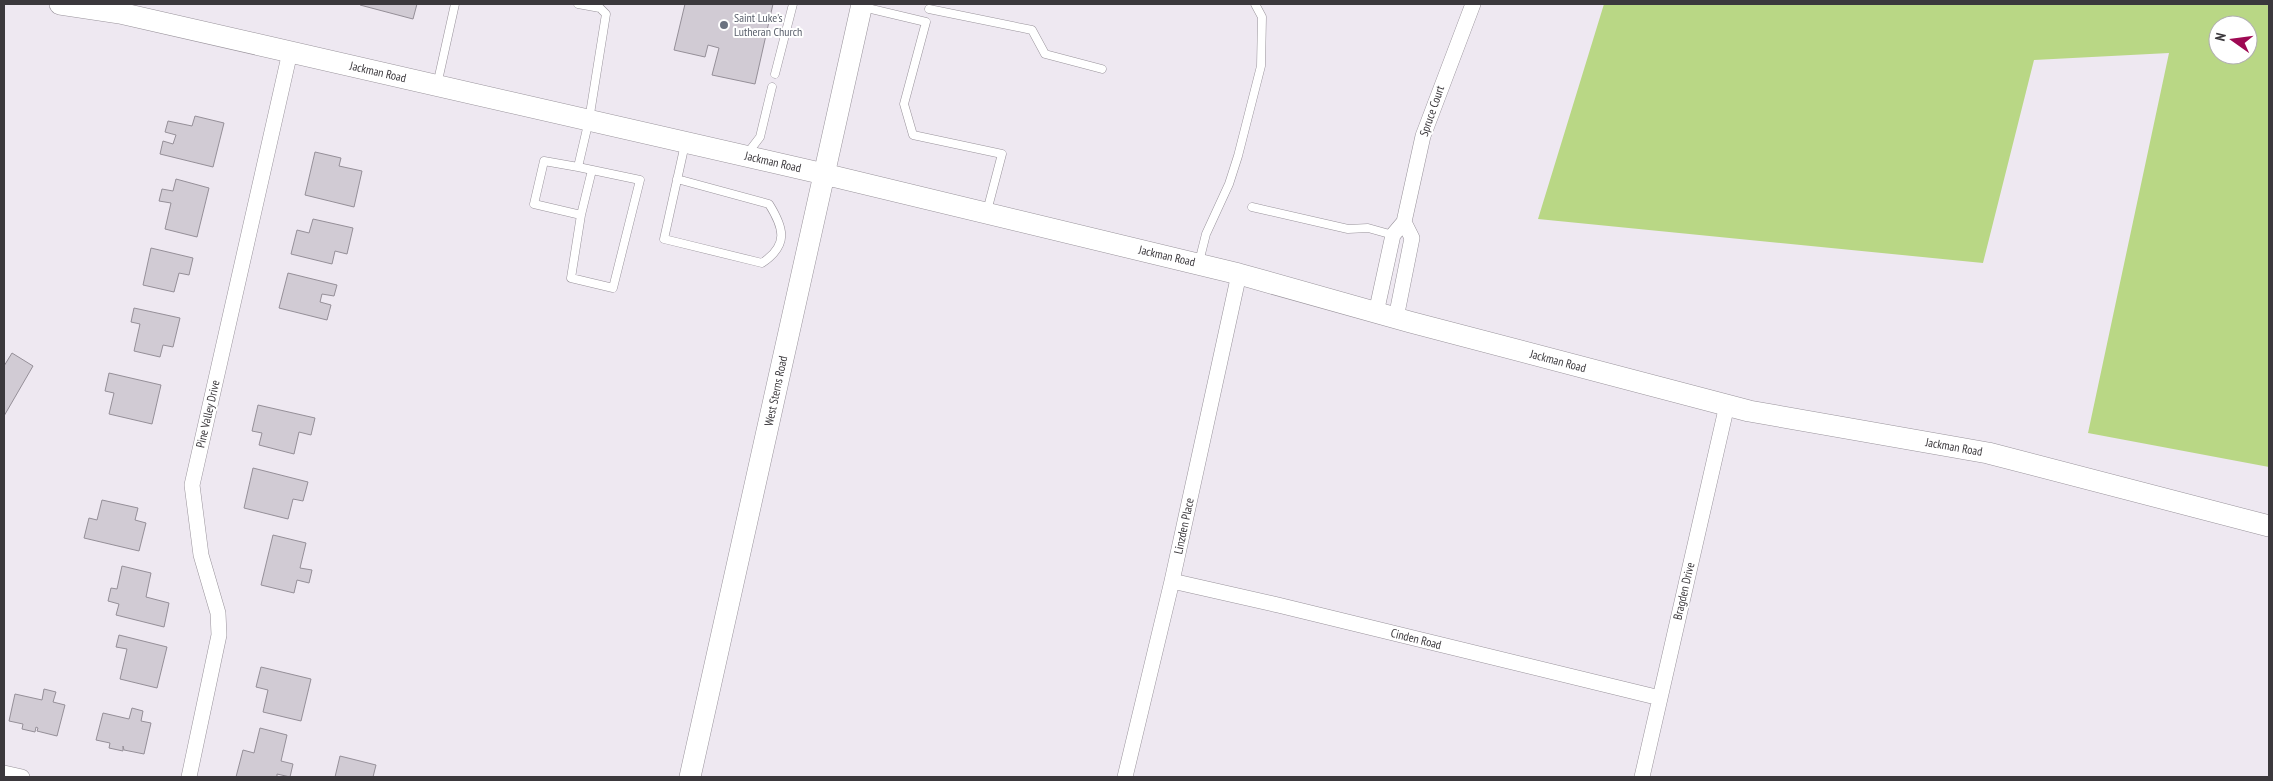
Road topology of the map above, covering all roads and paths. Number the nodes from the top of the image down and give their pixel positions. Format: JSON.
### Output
{"nodes":[{"id":1,"x":455,"y":4,"type":"edge"},
{"id":2,"x":578,"y":4,"type":"edge"},
{"id":3,"x":793,"y":4,"type":"edge"},
{"id":4,"x":1255,"y":4,"type":"edge"},
{"id":5,"x":1473,"y":4,"type":"edge"},
{"id":6,"x":73,"y":5,"type":"edge"},
{"id":7,"x":861,"y":5,"type":"edge"},
{"id":8,"x":930,"y":6,"type":"edge"},
{"id":9,"x":926,"y":22,"type":"junction"},
{"id":10,"x":290,"y":52,"type":"junction"},
{"id":11,"x":1102,"y":69,"type":"dead end"},
{"id":12,"x":776,"y":74,"type":"dead end"},
{"id":13,"x":437,"y":86,"type":"junction"},
{"id":14,"x":772,"y":87,"type":"dead end"},
{"id":15,"x":589,"y":120,"type":"junction"},
{"id":16,"x":686,"y":142,"type":"junction"},
{"id":17,"x":745,"y":156,"type":"junction"},
{"id":18,"x":578,"y":167,"type":"junction"},
{"id":19,"x":592,"y":170,"type":"junction"},
{"id":20,"x":824,"y":174,"type":"junction"},
{"id":21,"x":677,"y":179,"type":"junction"},
{"id":22,"x":1252,"y":206,"type":"dead end"},
{"id":23,"x":986,"y":213,"type":"junction"},
{"id":24,"x":581,"y":215,"type":"junction"},
{"id":25,"x":1404,"y":222,"type":"junction"},
{"id":26,"x":1393,"y":235,"type":"junction"},
{"id":27,"x":1198,"y":264,"type":"junction"},
{"id":28,"x":1239,"y":274,"type":"junction"},
{"id":29,"x":1386,"y":315,"type":"junction"},
{"id":30,"x":1727,"y":405,"type":"junction"},
{"id":31,"x":2269,"y":526,"type":"edge"},
{"id":32,"x":1172,"y":581,"type":"junction"},
{"id":33,"x":1660,"y":698,"type":"junction"},
{"id":34,"x":4,"y":773,"type":"edge"},
{"id":35,"x":22,"y":777,"type":"edge"},
{"id":36,"x":189,"y":777,"type":"edge"},
{"id":37,"x":690,"y":777,"type":"edge"},
{"id":38,"x":1125,"y":777,"type":"edge"},
{"id":39,"x":1642,"y":777,"type":"edge"}],
"edges":[{"from":1,"to":13,"type":"lane"},
{"from":2,"to":15,"type":"lane"},
{"from":3,"to":12,"type":"lane"},
{"from":4,"to":27,"type":"lane"},
{"from":5,"to":25,"type":"street","name":"Spruce Court"},
{"from":6,"to":10,"type":"street","name":"Jackman Road"},
{"from":7,"to":9,"type":"lane"},
{"from":7,"to":20,"type":"street","name":"West Sterns Road"},
{"from":8,"to":9,"type":"lane"},
{"from":8,"to":11,"type":"lane"},
{"from":9,"to":23,"type":"lane"},
{"from":10,"to":13,"type":"street","name":"Jackman Road"},
{"from":10,"to":36,"type":"street","name":"Pine Valley Drive"},
{"from":13,"to":15,"type":"street","name":"Jackman Road"},
{"from":14,"to":17,"type":"lane"},
{"from":15,"to":16,"type":"street","name":"Jackman Road"},
{"from":15,"to":18,"type":"lane"},
{"from":16,"to":17,"type":"street","name":"Jackman Road"},
{"from":16,"to":21,"type":"lane"},
{"from":17,"to":20,"type":"street","name":"Jackman Road"},
{"from":18,"to":19,"type":"lane"},
{"from":18,"to":24,"type":"lane"},
{"from":19,"to":24,"type":"lane"},
{"from":19,"to":24,"type":"lane"},
{"from":20,"to":23,"type":"street","name":"Jackman Road"},
{"from":20,"to":37,"type":"street","name":"West Sterns Road"},
{"from":21,"to":21,"type":"lane"},
{"from":22,"to":26,"type":"lane"},
{"from":23,"to":27,"type":"street","name":"Jackman Road"},
{"from":25,"to":26,"type":"street","name":"Spruce Court"},
{"from":25,"to":29,"type":"street","name":"Spruce Court"},
{"from":26,"to":29,"type":"street","name":"Spruce Court"},
{"from":27,"to":28,"type":"street","name":"Jackman Road"},
{"from":28,"to":29,"type":"street","name":"Jackman Road"},
{"from":28,"to":32,"type":"street","name":"Linzden Place"},
{"from":29,"to":30,"type":"street","name":"Jackman Road"},
{"from":30,"to":31,"type":"street","name":"Jackman Road"},
{"from":30,"to":33,"type":"street","name":"Bragden Drive"},
{"from":32,"to":33,"type":"street","name":"Cinden Road"},
{"from":32,"to":38,"type":"street","name":"Linzden Place"},
{"from":33,"to":39,"type":"street","name":"Bragden Drive"},
{"from":34,"to":35,"type":"street"}]}
